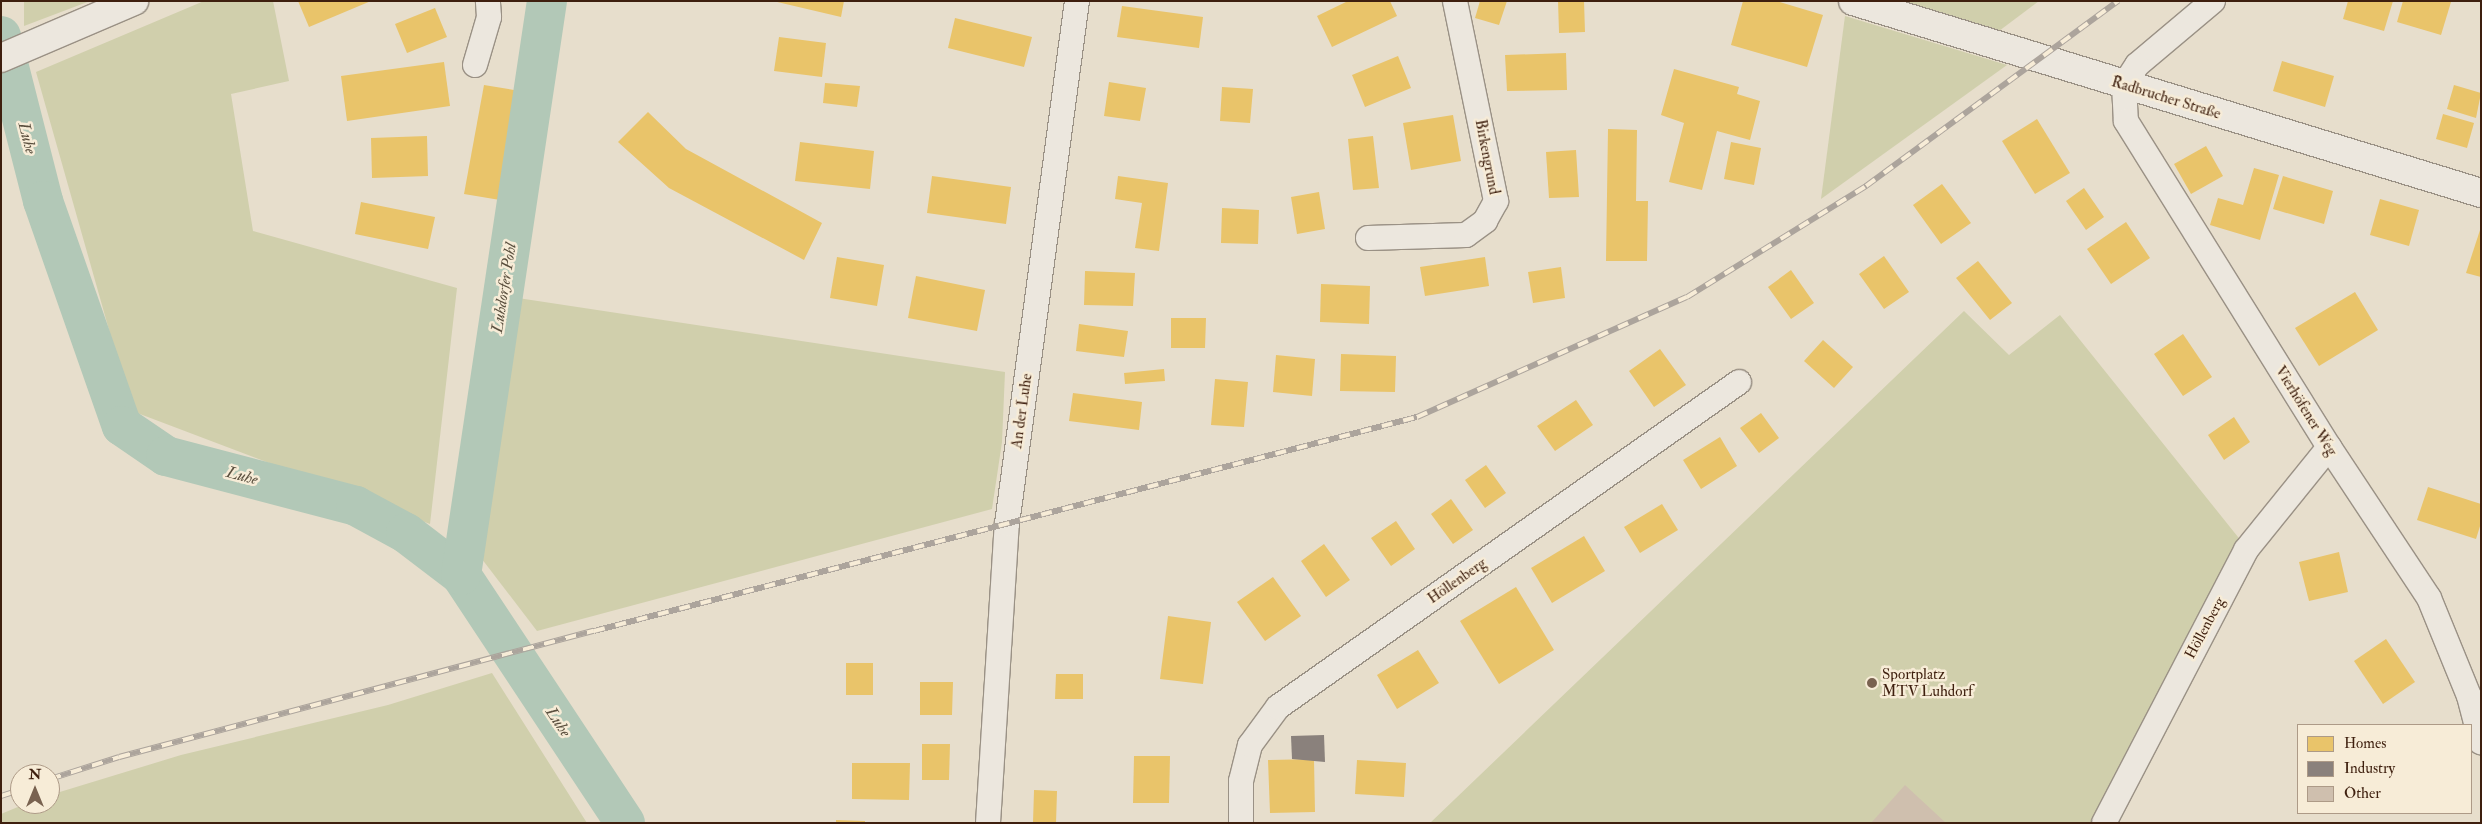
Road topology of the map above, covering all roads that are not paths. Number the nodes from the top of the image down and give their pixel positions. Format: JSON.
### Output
{"nodes":[{"id":1,"x":134,"y":1,"type":"edge"},
{"id":2,"x":488,"y":1,"type":"edge"},
{"id":3,"x":1077,"y":1,"type":"edge"},
{"id":4,"x":1455,"y":1,"type":"edge"},
{"id":5,"x":1853,"y":1,"type":"edge"},
{"id":6,"x":2212,"y":1,"type":"edge"},
{"id":7,"x":1,"y":58,"type":"edge"},
{"id":8,"x":475,"y":65,"type":"dead end"},
{"id":9,"x":2124,"y":85,"type":"junction"},
{"id":10,"x":2481,"y":193,"type":"edge"},
{"id":11,"x":1368,"y":238,"type":"dead end"},
{"id":12,"x":1739,"y":382,"type":"dead end"},
{"id":13,"x":2328,"y":447,"type":"junction"},
{"id":14,"x":2481,"y":742,"type":"edge"},
{"id":15,"x":988,"y":823,"type":"edge"},
{"id":16,"x":1241,"y":823,"type":"edge"},
{"id":17,"x":2104,"y":823,"type":"edge"}],
"edges":[{"from":1,"to":7,"type":"street"},
{"from":2,"to":8,"type":"street"},
{"from":3,"to":15,"type":"street","name":"An der Luhe"},
{"from":4,"to":11,"type":"street","name":"Birkengrund"},
{"from":5,"to":9,"type":"street","name":"Radbrucher Straße"},
{"from":6,"to":9,"type":"street"},
{"from":9,"to":10,"type":"street","name":"Radbrucher Straße"},
{"from":9,"to":13,"type":"street","name":"Vierhöfener Weg"},
{"from":12,"to":16,"type":"street","name":"Höllenberg"},
{"from":13,"to":14,"type":"street","name":"Vierhöfener Weg"},
{"from":13,"to":17,"type":"street","name":"Höllenberg"}]}
